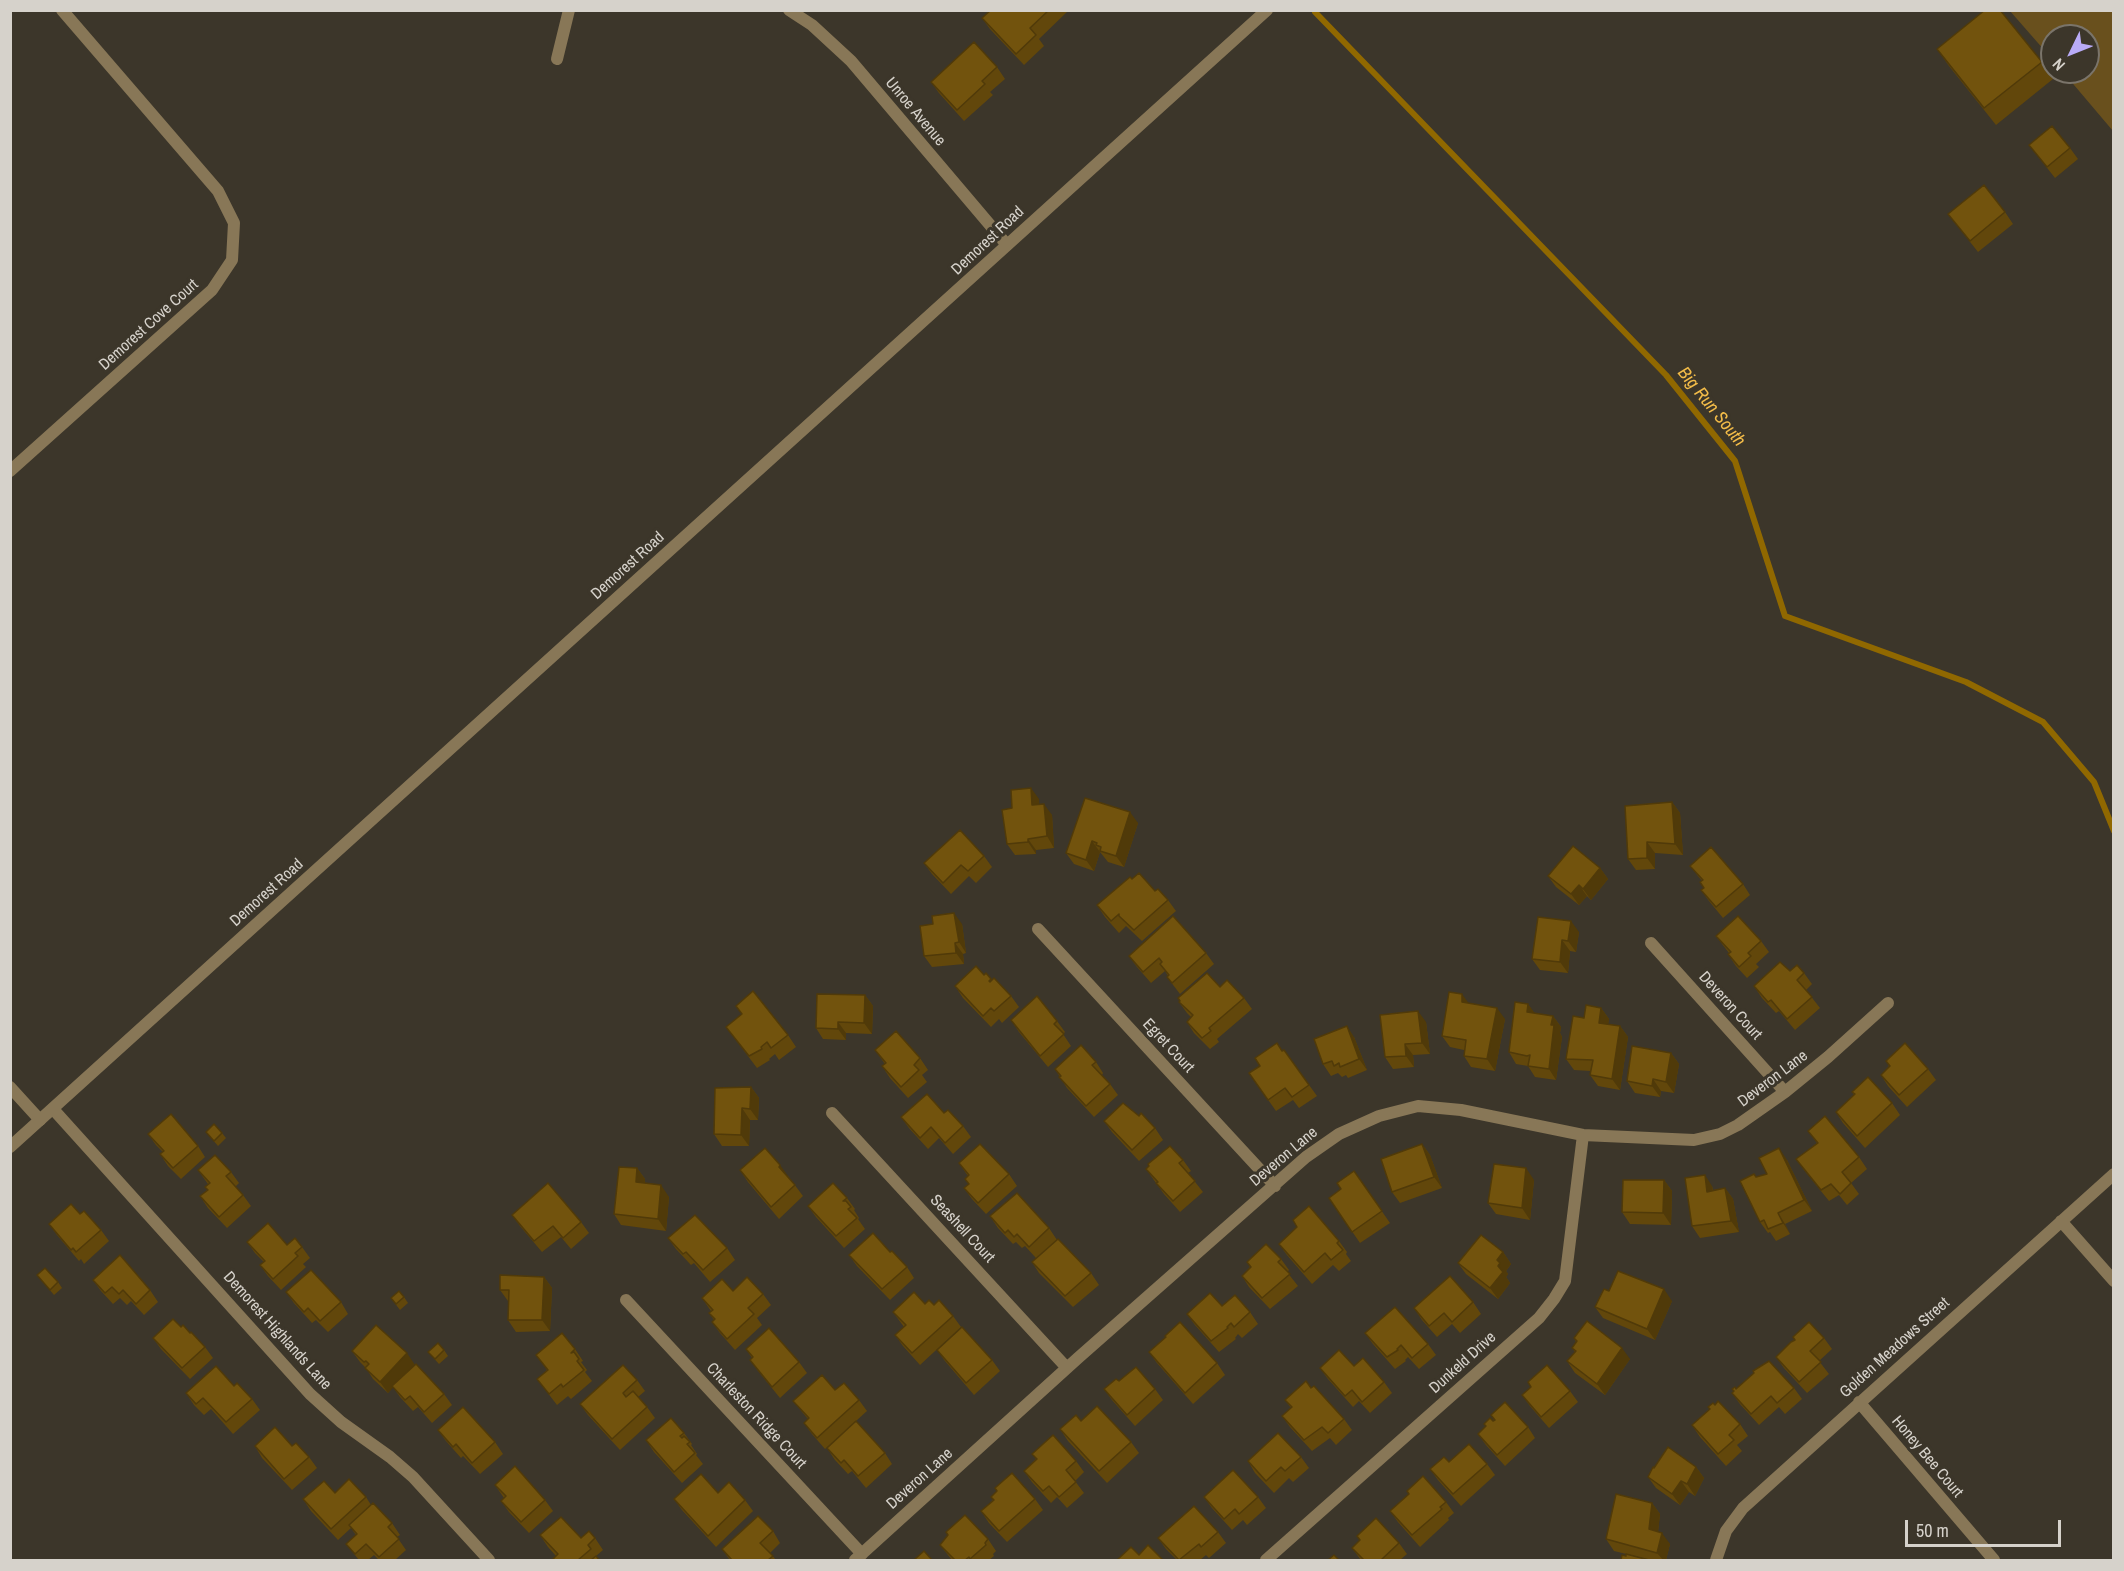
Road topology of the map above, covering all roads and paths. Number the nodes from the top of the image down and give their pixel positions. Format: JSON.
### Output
{"nodes":[{"id":1,"x":62,"y":10,"type":"edge"},
{"id":2,"x":569,"y":10,"type":"edge"},
{"id":3,"x":789,"y":10,"type":"edge"},
{"id":4,"x":1267,"y":10,"type":"edge"},
{"id":5,"x":557,"y":59,"type":"dead end"},
{"id":6,"x":1007,"y":245,"type":"junction"},
{"id":7,"x":10,"y":471,"type":"edge"},
{"id":8,"x":1038,"y":929,"type":"dead end"},
{"id":9,"x":1651,"y":943,"type":"dead end"},
{"id":10,"x":1888,"y":1003,"type":"dead end"},
{"id":11,"x":10,"y":1087,"type":"edge"},
{"id":12,"x":1785,"y":1092,"type":"junction"},
{"id":13,"x":53,"y":1109,"type":"junction"},
{"id":14,"x":832,"y":1113,"type":"dead end"},
{"id":15,"x":40,"y":1120,"type":"junction"},
{"id":16,"x":1583,"y":1135,"type":"junction"},
{"id":17,"x":10,"y":1147,"type":"edge"},
{"id":18,"x":2114,"y":1174,"type":"edge"},
{"id":19,"x":1275,"y":1186,"type":"junction"},
{"id":20,"x":2061,"y":1221,"type":"junction"},
{"id":21,"x":2114,"y":1281,"type":"edge"},
{"id":22,"x":626,"y":1300,"type":"dead end"},
{"id":23,"x":1067,"y":1368,"type":"junction"},
{"id":24,"x":1859,"y":1402,"type":"junction"},
{"id":25,"x":858,"y":1557,"type":"edge"},
{"id":26,"x":489,"y":1560,"type":"edge"},
{"id":27,"x":1266,"y":1560,"type":"edge"},
{"id":28,"x":1716,"y":1560,"type":"edge"},
{"id":29,"x":1994,"y":1560,"type":"edge"}],
"edges":[{"from":1,"to":7,"type":"street","name":"Demorest Cove Court"},
{"from":2,"to":5,"type":"street"},
{"from":3,"to":6,"type":"street","name":"Unroe Avenue"},
{"from":4,"to":6,"type":"street","name":"Demorest Road"},
{"from":6,"to":13,"type":"street","name":"Demorest Road"},
{"from":8,"to":19,"type":"street","name":"Egret Court"},
{"from":9,"to":12,"type":"street","name":"Deveron Court"},
{"from":10,"to":12,"type":"street","name":"Deveron Lane"},
{"from":11,"to":15,"type":"street"},
{"from":12,"to":16,"type":"street","name":"Deveron Lane"},
{"from":13,"to":15,"type":"street","name":"Demorest Road"},
{"from":13,"to":26,"type":"street","name":"Demorest Highlands Lane"},
{"from":14,"to":23,"type":"street","name":"Seashell Court"},
{"from":15,"to":17,"type":"street","name":"Demorest Road"},
{"from":16,"to":19,"type":"street","name":"Deveron Lane"},
{"from":16,"to":27,"type":"street","name":"Dunkeld Drive"},
{"from":18,"to":20,"type":"street","name":"Golden Meadows Street"},
{"from":19,"to":23,"type":"street","name":"Deveron Lane"},
{"from":20,"to":21,"type":"street"},
{"from":20,"to":24,"type":"street","name":"Golden Meadows Street"},
{"from":22,"to":25,"type":"street","name":"Charleston Ridge Court"},
{"from":23,"to":25,"type":"street","name":"Deveron Lane"},
{"from":24,"to":28,"type":"street","name":"Golden Meadows Street"},
{"from":24,"to":29,"type":"street","name":"Honey Bee Court"}]}
